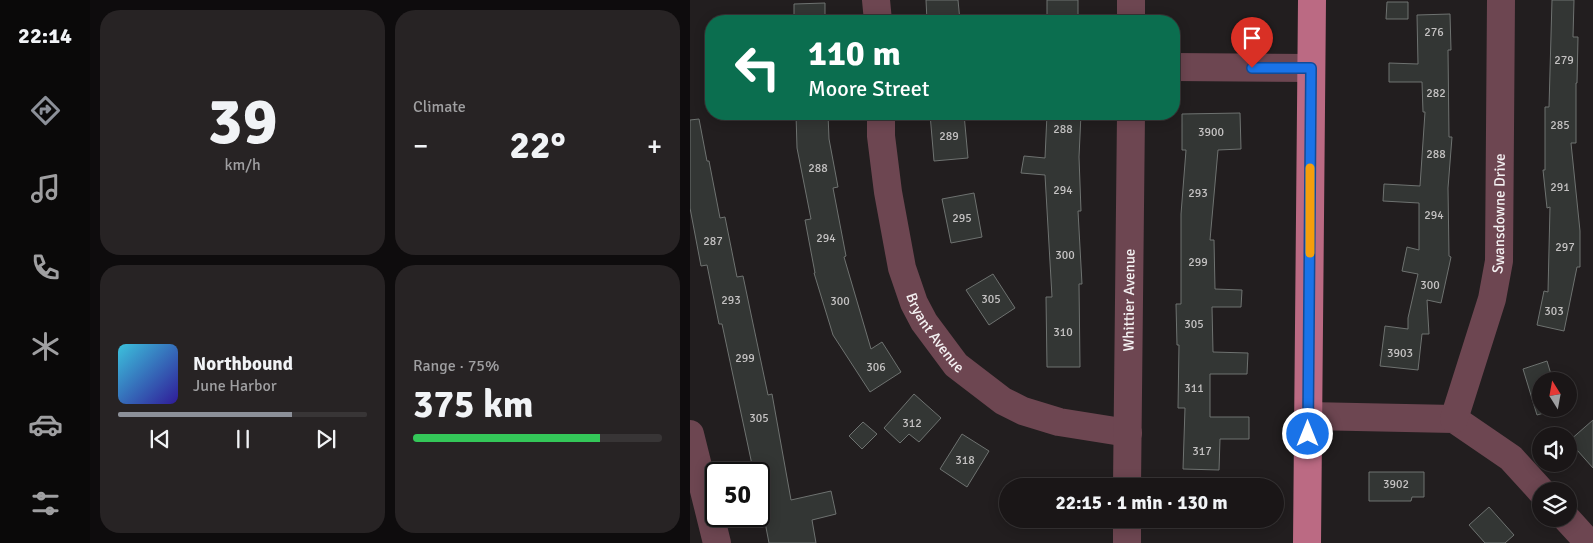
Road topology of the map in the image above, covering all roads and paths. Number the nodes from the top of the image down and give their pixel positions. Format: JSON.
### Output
{"nodes":[{"id":1,"x":876,"y":0,"type":"edge"},
{"id":2,"x":1131,"y":0,"type":"edge"},
{"id":3,"x":1312,"y":0,"type":"edge"},
{"id":4,"x":1501,"y":0,"type":"edge"},
{"id":5,"x":877,"y":15,"type":"edge"},
{"id":6,"x":1131,"y":15,"type":"edge"},
{"id":7,"x":1180,"y":67,"type":"edge"},
{"id":8,"x":1311,"y":68,"type":"junction"},
{"id":9,"x":880,"y":120,"type":"edge"},
{"id":10,"x":1130,"y":120,"type":"edge"},
{"id":11,"x":1308,"y":416,"type":"junction"},
{"id":12,"x":1454,"y":420,"type":"junction"},
{"id":13,"x":1128,"y":433,"type":"junction"},
{"id":14,"x":690,"y":434,"type":"edge"},
{"id":15,"x":1127,"y":478,"type":"edge"},
{"id":16,"x":1533,"y":482,"type":"edge"},
{"id":17,"x":1127,"y":528,"type":"edge"},
{"id":18,"x":717,"y":543,"type":"edge"},
{"id":19,"x":1127,"y":543,"type":"edge"},
{"id":20,"x":1307,"y":543,"type":"edge"}],
"edges":[{"from":1,"to":5,"type":"street"},
{"from":2,"to":6,"type":"street"},
{"from":3,"to":8,"type":"main road"},
{"from":4,"to":12,"type":"street","name":"Swansdowne Drive"},
{"from":7,"to":8,"type":"street"},
{"from":8,"to":11,"type":"main road"},
{"from":9,"to":13,"type":"street","name":"Bryant Avenue"},
{"from":10,"to":13,"type":"street","name":"Whittier Avenue"},
{"from":11,"to":12,"type":"street"},
{"from":11,"to":20,"type":"main road"},
{"from":12,"to":16,"type":"street"},
{"from":13,"to":15,"type":"street","name":"Whittier Avenue"},
{"from":14,"to":18,"type":"street"},
{"from":17,"to":19,"type":"street"}]}
